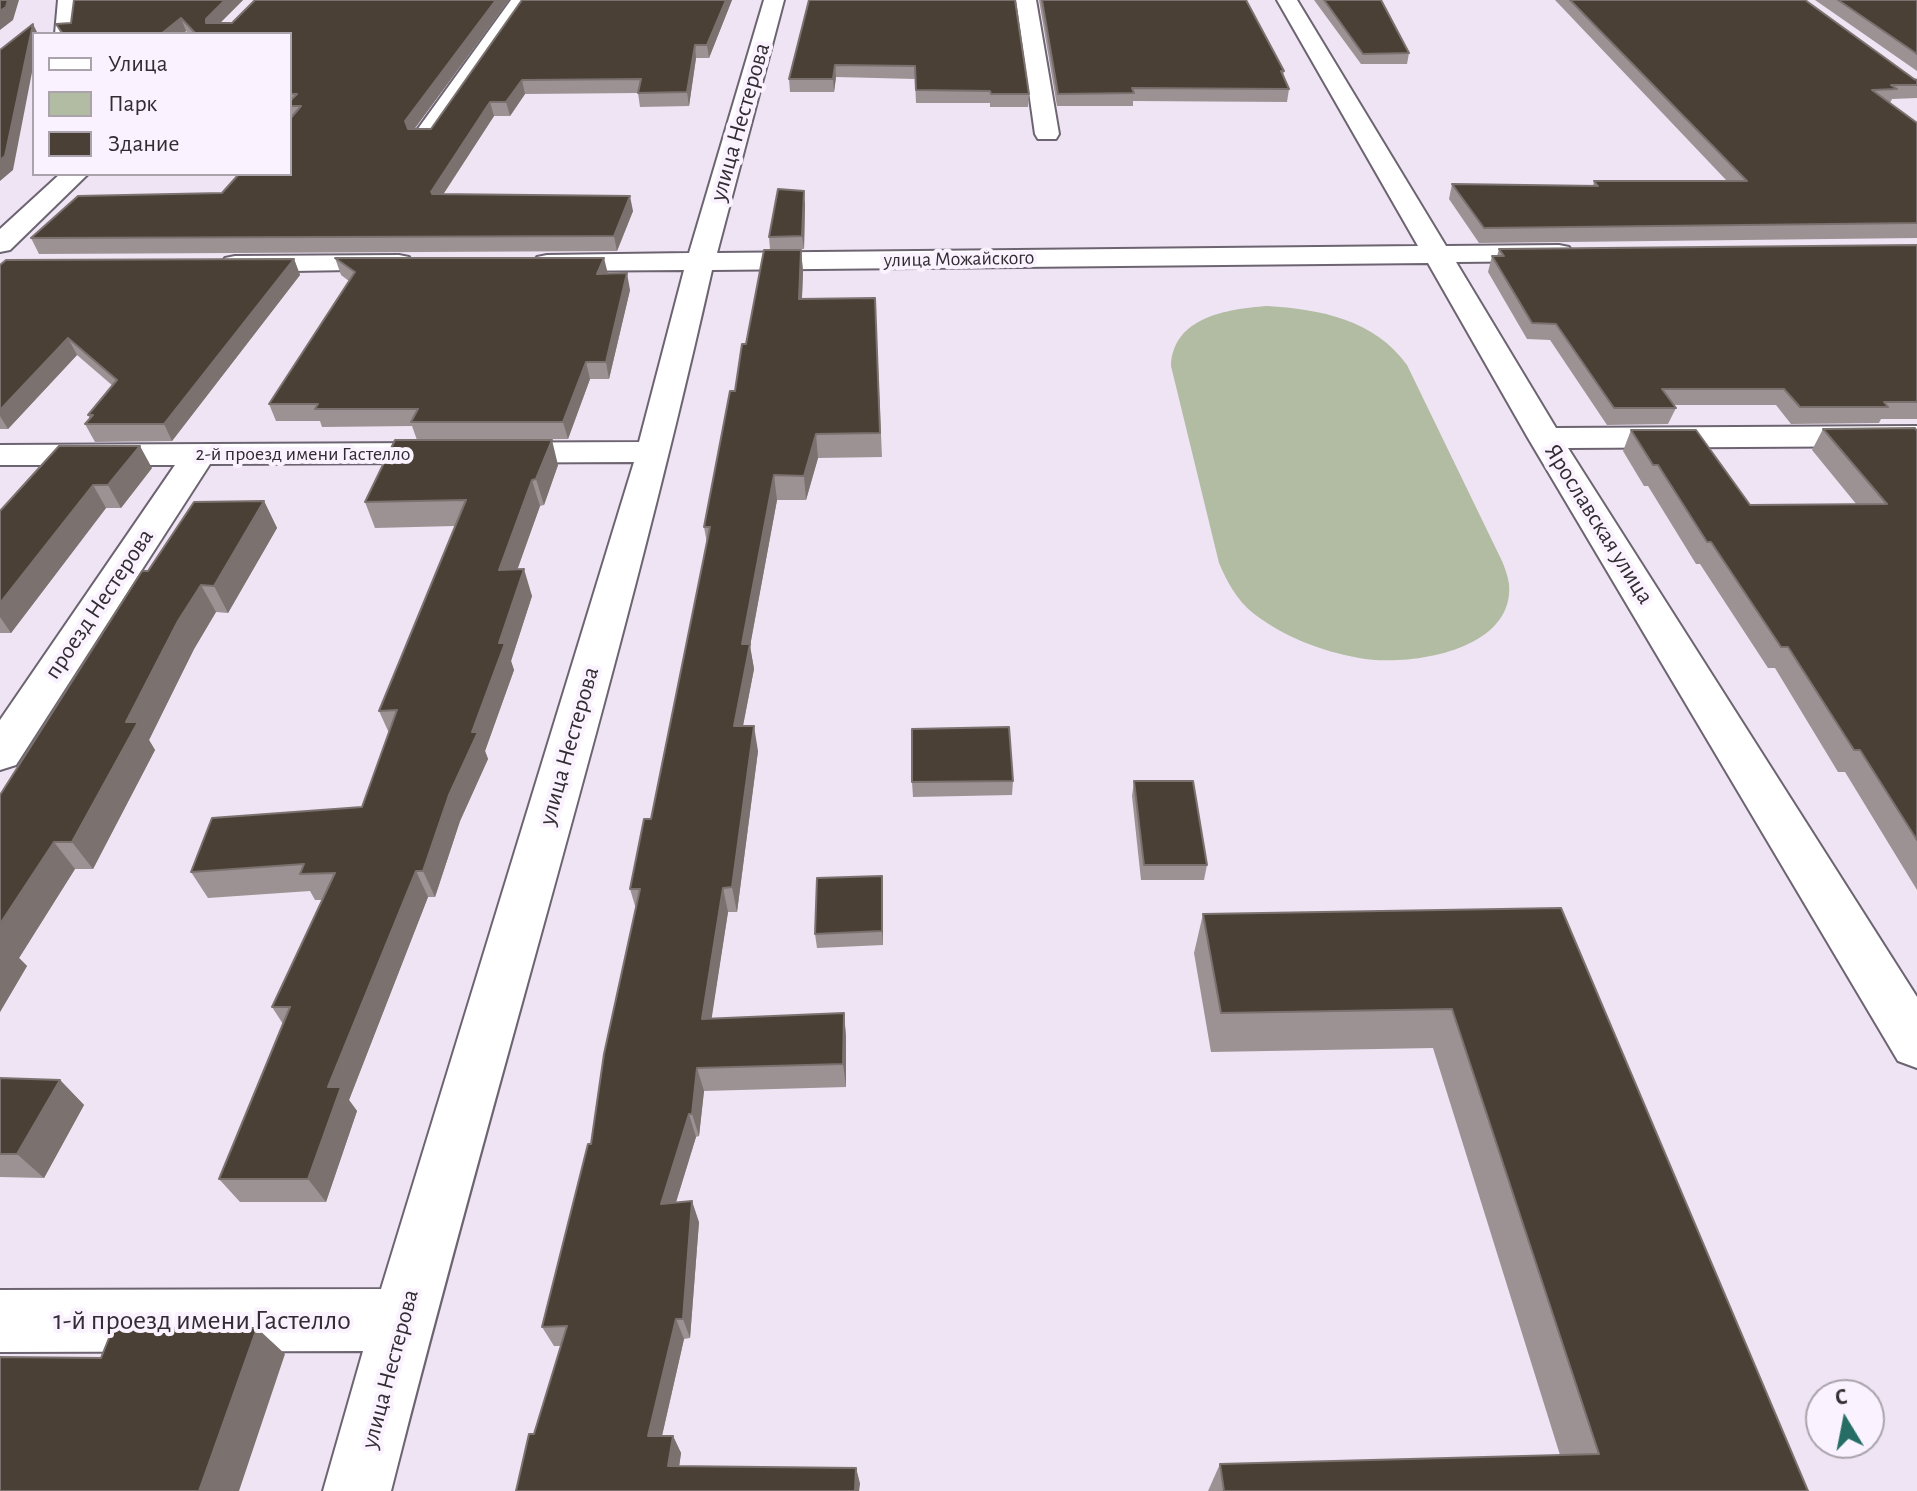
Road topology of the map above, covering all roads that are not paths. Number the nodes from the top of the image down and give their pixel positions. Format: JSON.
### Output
{"nodes":[{"id":1,"x":68,"y":0,"type":"edge"},
{"id":2,"x":521,"y":0,"type":"edge"},
{"id":3,"x":774,"y":0,"type":"edge"},
{"id":4,"x":1026,"y":0,"type":"edge"},
{"id":5,"x":1287,"y":0,"type":"edge"},
{"id":6,"x":65,"y":32,"type":"edge"},
{"id":7,"x":1047,"y":134,"type":"dead end"},
{"id":8,"x":424,"y":137,"type":"edge"},
{"id":9,"x":73,"y":176,"type":"edge"},
{"id":10,"x":1581,"y":253,"type":"edge"},
{"id":11,"x":1437,"y":254,"type":"junction"},
{"id":12,"x":5,"y":258,"type":"edge"},
{"id":13,"x":700,"y":262,"type":"junction"},
{"id":14,"x":429,"y":263,"type":"edge"},
{"id":15,"x":525,"y":263,"type":"edge"},
{"id":16,"x":207,"y":264,"type":"edge"},
{"id":17,"x":1917,"y":436,"type":"edge"},
{"id":18,"x":1545,"y":438,"type":"junction"},
{"id":19,"x":654,"y":452,"type":"junction"},
{"id":20,"x":0,"y":455,"type":"edge"},
{"id":21,"x":199,"y":455,"type":"junction"},
{"id":22,"x":0,"y":754,"type":"edge"},
{"id":23,"x":1917,"y":1044,"type":"edge"},
{"id":24,"x":403,"y":1320,"type":"junction"},
{"id":25,"x":0,"y":1321,"type":"edge"},
{"id":26,"x":357,"y":1491,"type":"edge"}],
"edges":[{"from":1,"to":6,"type":"street"},
{"from":2,"to":8,"type":"street"},
{"from":3,"to":13,"type":"street","name":"улица Нестерова"},
{"from":4,"to":7,"type":"street"},
{"from":5,"to":11,"type":"street","name":"Ярославская улица"},
{"from":9,"to":12,"type":"street"},
{"from":10,"to":11,"type":"street","name":"улица Можайского"},
{"from":11,"to":13,"type":"street","name":"улица Можайского"},
{"from":11,"to":18,"type":"street","name":"Ярославская улица"},
{"from":13,"to":15,"type":"street","name":"улица Можайского"},
{"from":13,"to":19,"type":"street","name":"улица Нестерова"},
{"from":14,"to":16,"type":"street"},
{"from":17,"to":18,"type":"street"},
{"from":18,"to":23,"type":"street","name":"Ярославская улица"},
{"from":19,"to":21,"type":"street","name":"2-й проезд имени Гастелло"},
{"from":19,"to":24,"type":"street","name":"улица Нестерова"},
{"from":20,"to":21,"type":"street","name":"2-й проезд имени Гастелло"},
{"from":21,"to":22,"type":"street","name":"проезд Нестерова"},
{"from":24,"to":25,"type":"street","name":"1-й проезд имени Гастелло"},
{"from":24,"to":26,"type":"street","name":"улица Нестерова"}]}
